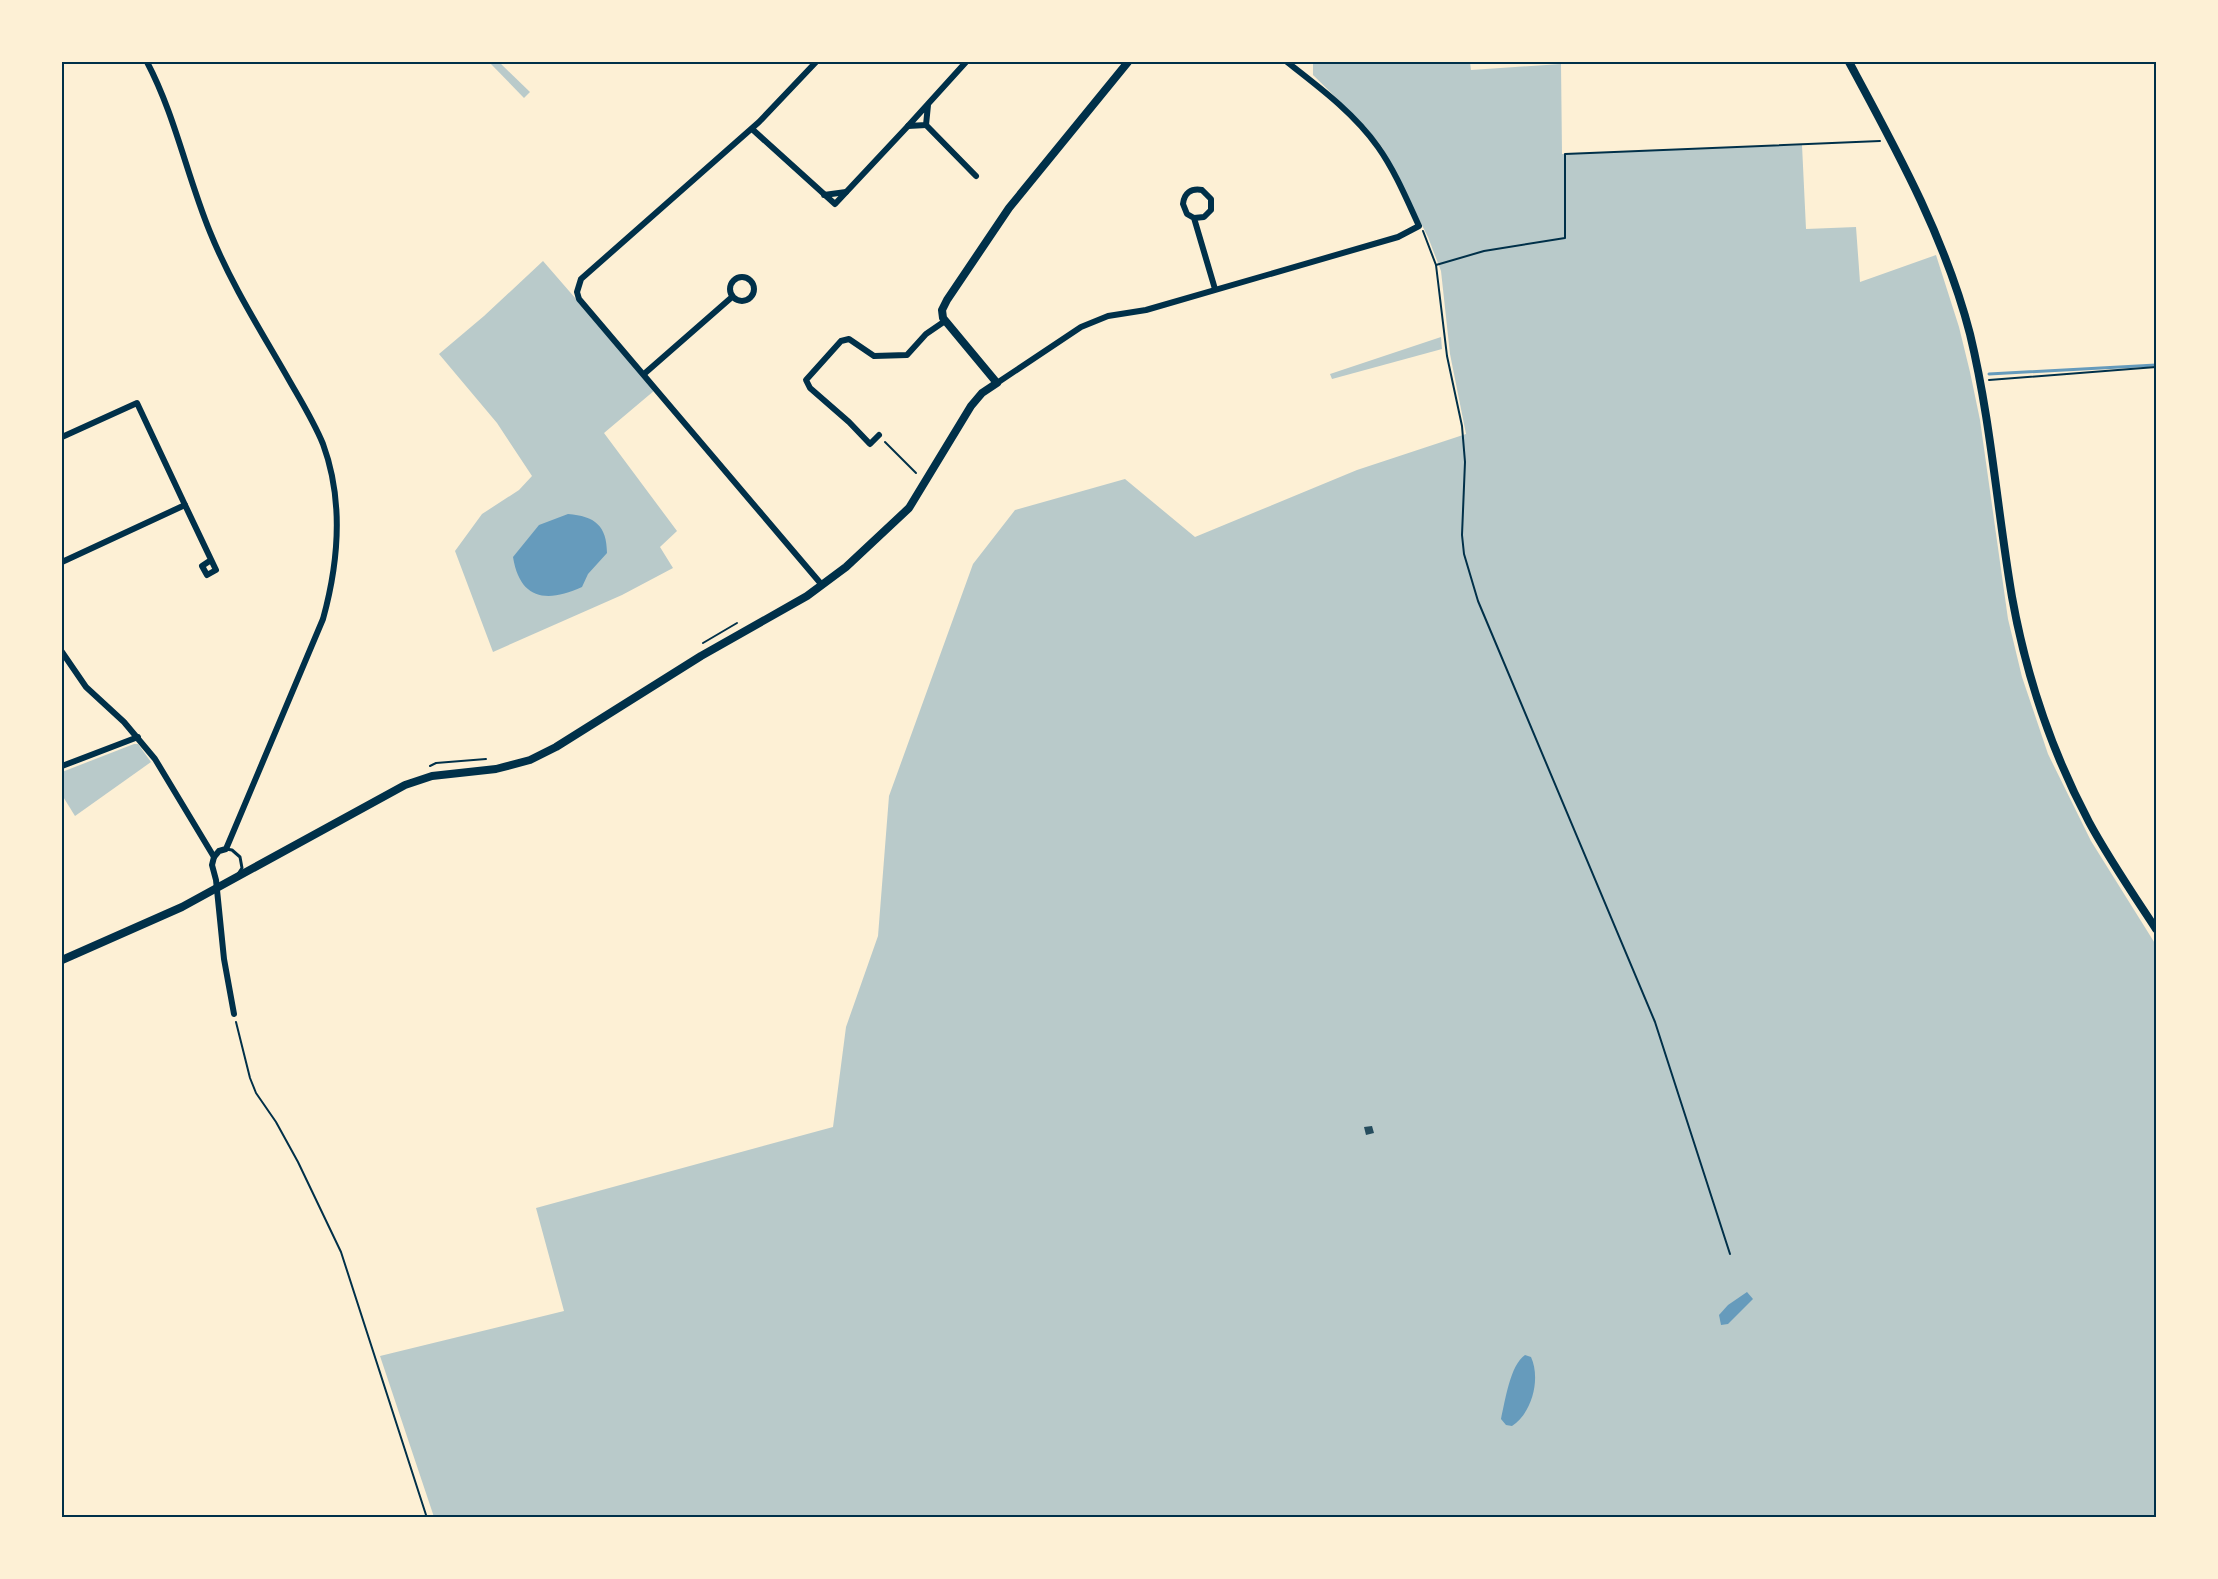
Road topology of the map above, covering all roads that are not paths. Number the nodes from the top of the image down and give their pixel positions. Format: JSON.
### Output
{"nodes":[{"id":1,"x":147,"y":62,"type":"edge"},
{"id":2,"x":816,"y":62,"type":"edge"},
{"id":3,"x":966,"y":62,"type":"edge"},
{"id":4,"x":1128,"y":62,"type":"edge"},
{"id":5,"x":1287,"y":62,"type":"edge"},
{"id":6,"x":1849,"y":62,"type":"edge"},
{"id":7,"x":927,"y":105,"type":"junction"},
{"id":8,"x":926,"y":125,"type":"junction"},
{"id":9,"x":908,"y":126,"type":"junction"},
{"id":10,"x":752,"y":129,"type":"junction"},
{"id":11,"x":976,"y":176,"type":"dead end"},
{"id":12,"x":846,"y":192,"type":"junction"},
{"id":13,"x":824,"y":195,"type":"junction"},
{"id":14,"x":1194,"y":218,"type":"junction"},
{"id":15,"x":1215,"y":289,"type":"junction"},
{"id":16,"x":732,"y":297,"type":"junction"},
{"id":17,"x":945,"y":321,"type":"junction"},
{"id":18,"x":644,"y":374,"type":"junction"},
{"id":19,"x":997,"y":383,"type":"junction"},
{"id":20,"x":879,"y":435,"type":"road end"},
{"id":21,"x":62,"y":437,"type":"edge"},
{"id":22,"x":185,"y":505,"type":"junction"},
{"id":23,"x":211,"y":560,"type":"dead end"},
{"id":24,"x":62,"y":561,"type":"edge"},
{"id":25,"x":822,"y":585,"type":"junction"},
{"id":26,"x":62,"y":652,"type":"edge"},
{"id":27,"x":138,"y":737,"type":"junction"},
{"id":28,"x":62,"y":766,"type":"edge"},
{"id":29,"x":226,"y":849,"type":"junction"},
{"id":30,"x":214,"y":857,"type":"junction"},
{"id":31,"x":235,"y":877,"type":"junction"},
{"id":32,"x":216,"y":888,"type":"junction"},
{"id":33,"x":2157,"y":929,"type":"edge"},
{"id":34,"x":62,"y":960,"type":"edge"},
{"id":35,"x":234,"y":1014,"type":"road end"}],
"edges":[{"from":1,"to":29,"type":"street"},
{"from":2,"to":10,"type":"street"},
{"from":3,"to":7,"type":"street"},
{"from":4,"to":17,"type":"street"},
{"from":5,"to":15,"type":"street"},
{"from":6,"to":33,"type":"street"},
{"from":7,"to":8,"type":"street"},
{"from":7,"to":9,"type":"street"},
{"from":8,"to":9,"type":"street"},
{"from":8,"to":11,"type":"street"},
{"from":9,"to":12,"type":"street"},
{"from":10,"to":13,"type":"street"},
{"from":10,"to":18,"type":"street"},
{"from":12,"to":13,"type":"street"},
{"from":12,"to":13,"type":"street"},
{"from":14,"to":14,"type":"street"},
{"from":14,"to":15,"type":"street"},
{"from":15,"to":19,"type":"street"},
{"from":16,"to":16,"type":"street"},
{"from":16,"to":18,"type":"street"},
{"from":17,"to":19,"type":"street"},
{"from":17,"to":20,"type":"street"},
{"from":18,"to":25,"type":"street"},
{"from":19,"to":25,"type":"street"},
{"from":21,"to":22,"type":"street"},
{"from":22,"to":23,"type":"street"},
{"from":22,"to":24,"type":"street"},
{"from":25,"to":31,"type":"street"},
{"from":26,"to":27,"type":"street"},
{"from":27,"to":28,"type":"street"},
{"from":27,"to":30,"type":"street"},
{"from":29,"to":30,"type":"street"},
{"from":29,"to":31,"type":"lane"},
{"from":30,"to":32,"type":"street"},
{"from":31,"to":32,"type":"street"},
{"from":32,"to":34,"type":"street"},
{"from":32,"to":35,"type":"street"}]}
